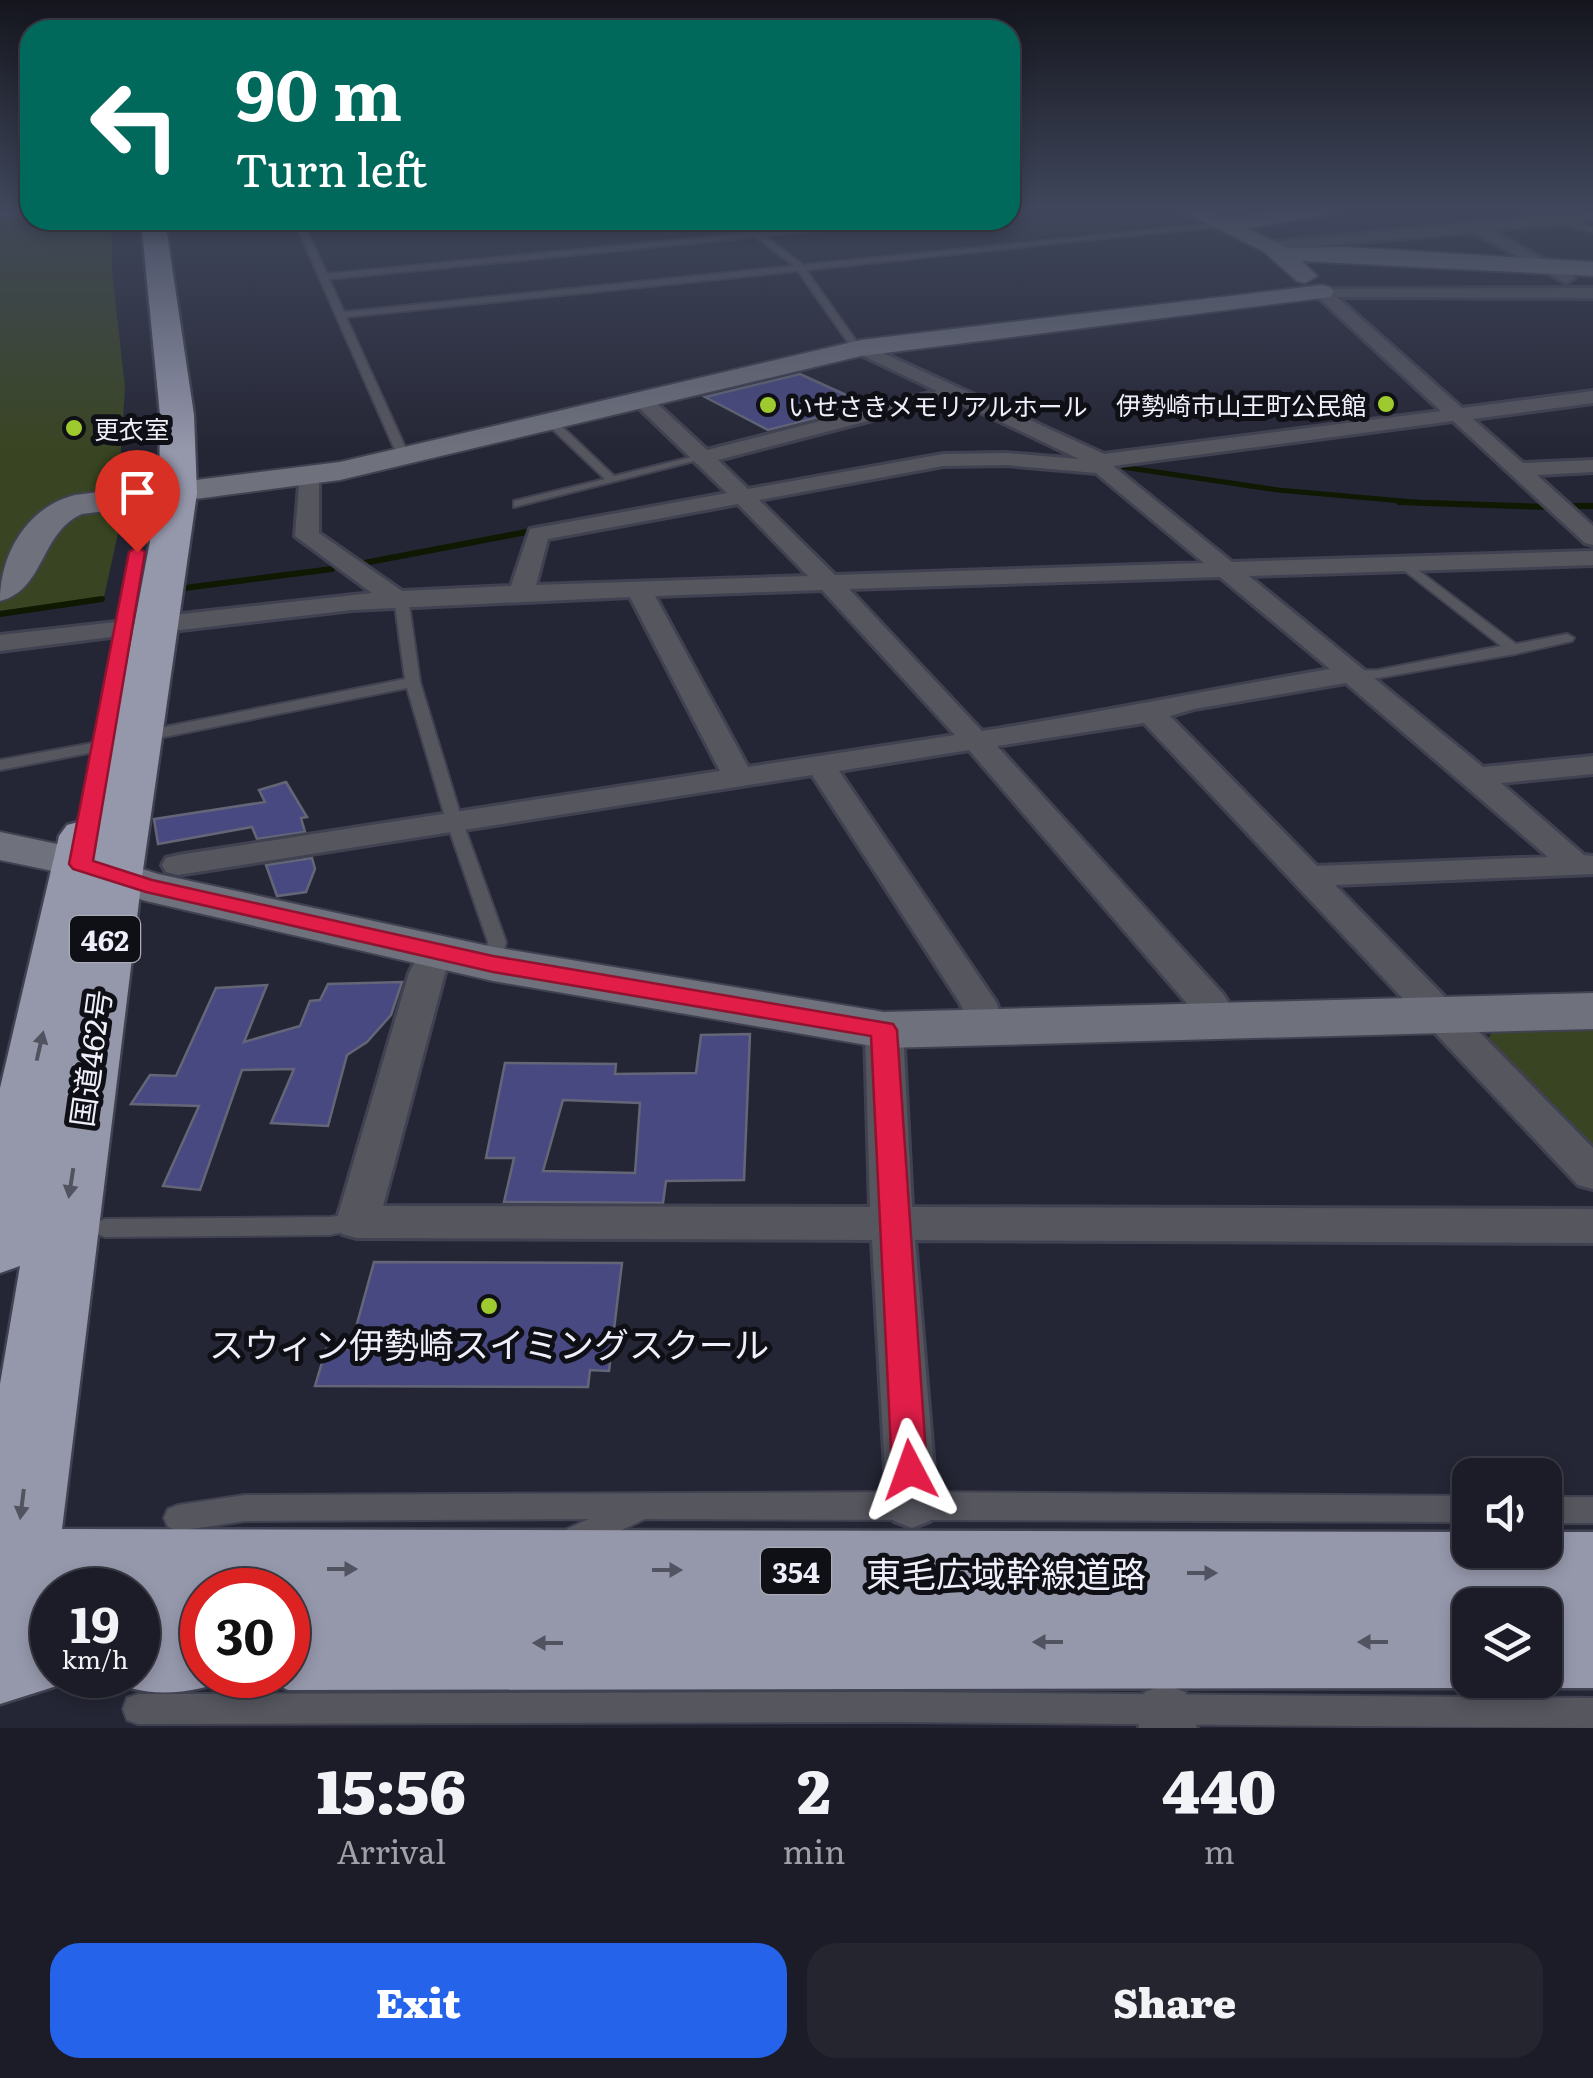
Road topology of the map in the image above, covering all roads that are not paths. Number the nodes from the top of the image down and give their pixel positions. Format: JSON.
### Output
{"nodes":[{"id":1,"x":139,"y":290,"type":"edge"},
{"id":2,"x":162,"y":290,"type":"edge"},
{"id":3,"x":330,"y":290,"type":"edge"},
{"id":4,"x":588,"y":290,"type":"edge"},
{"id":5,"x":816,"y":290,"type":"edge"},
{"id":6,"x":1319,"y":290,"type":"edge"},
{"id":7,"x":1322,"y":292,"type":"junction"},
{"id":8,"x":1593,"y":292,"type":"edge"},
{"id":9,"x":341,"y":316,"type":"junction"},
{"id":10,"x":860,"y":348,"type":"junction"},
{"id":11,"x":956,"y":392,"type":"junction"},
{"id":12,"x":1593,"y":397,"type":"edge"},
{"id":13,"x":642,"y":400,"type":"junction"},
{"id":14,"x":1456,"y":414,"type":"junction"},
{"id":15,"x":552,"y":422,"type":"junction"},
{"id":16,"x":408,"y":457,"type":"junction"},
{"id":17,"x":704,"y":457,"type":"junction"},
{"id":18,"x":1101,"y":464,"type":"junction"},
{"id":19,"x":1593,"y":466,"type":"edge"},
{"id":20,"x":1519,"y":470,"type":"junction"},
{"id":21,"x":608,"y":476,"type":"dead end"},
{"id":22,"x":308,"y":477,"type":"junction"},
{"id":23,"x":163,"y":494,"type":"junction"},
{"id":24,"x":746,"y":495,"type":"junction"},
{"id":25,"x":518,"y":504,"type":"dead end"},
{"id":26,"x":1593,"y":538,"type":"edge"},
{"id":27,"x":1593,"y":558,"type":"edge"},
{"id":28,"x":1406,"y":565,"type":"junction"},
{"id":29,"x":1224,"y":571,"type":"junction"},
{"id":30,"x":832,"y":584,"type":"junction"},
{"id":31,"x":0,"y":590,"type":"edge"},
{"id":32,"x":639,"y":590,"type":"junction"},
{"id":33,"x":521,"y":593,"type":"junction"},
{"id":34,"x":396,"y":599,"type":"junction"},
{"id":35,"x":140,"y":627,"type":"junction"},
{"id":36,"x":1568,"y":638,"type":"dead end"},
{"id":37,"x":0,"y":643,"type":"edge"},
{"id":38,"x":1515,"y":650,"type":"junction"},
{"id":39,"x":1350,"y":674,"type":"junction"},
{"id":40,"x":414,"y":682,"type":"junction"},
{"id":41,"x":1150,"y":713,"type":"junction"},
{"id":42,"x":976,"y":741,"type":"junction"},
{"id":43,"x":120,"y":742,"type":"junction"},
{"id":44,"x":0,"y":765,"type":"edge"},
{"id":45,"x":1593,"y":765,"type":"edge"},
{"id":46,"x":821,"y":766,"type":"junction"},
{"id":47,"x":1476,"y":777,"type":"junction"},
{"id":48,"x":739,"y":778,"type":"junction"},
{"id":49,"x":454,"y":820,"type":"junction"},
{"id":50,"x":0,"y":846,"type":"edge"},
{"id":51,"x":178,"y":865,"type":"dead end"},
{"id":52,"x":1585,"y":865,"type":"edge"},
{"id":53,"x":97,"y":871,"type":"junction"},
{"id":54,"x":1308,"y":876,"type":"junction"},
{"id":55,"x":437,"y":951,"type":"junction"},
{"id":56,"x":493,"y":964,"type":"junction"},
{"id":57,"x":1593,"y":1011,"type":"edge"},
{"id":58,"x":1440,"y":1015,"type":"junction"},
{"id":59,"x":1222,"y":1020,"type":"junction"},
{"id":60,"x":987,"y":1028,"type":"junction"},
{"id":61,"x":884,"y":1030,"type":"junction"},
{"id":62,"x":10,"y":1141,"type":"edge"},
{"id":63,"x":1593,"y":1174,"type":"edge"},
{"id":64,"x":357,"y":1222,"type":"junction"},
{"id":65,"x":892,"y":1224,"type":"junction"},
{"id":66,"x":1593,"y":1226,"type":"edge"},
{"id":67,"x":105,"y":1228,"type":"dead end"},
{"id":68,"x":0,"y":1244,"type":"edge"},
{"id":69,"x":912,"y":1505,"type":"junction"},
{"id":70,"x":642,"y":1508,"type":"junction"},
{"id":71,"x":1452,"y":1509,"type":"edge"},
{"id":72,"x":1562,"y":1510,"type":"edge"},
{"id":73,"x":1593,"y":1510,"type":"edge"},
{"id":74,"x":178,"y":1518,"type":"dead end"},
{"id":75,"x":508,"y":1570,"type":"junction"},
{"id":76,"x":1593,"y":1575,"type":"edge"},
{"id":77,"x":11,"y":1623,"type":"edge"},
{"id":78,"x":1562,"y":1642,"type":"edge"},
{"id":79,"x":1593,"y":1642,"type":"edge"},
{"id":80,"x":1452,"y":1643,"type":"edge"},
{"id":81,"x":310,"y":1645,"type":"edge"},
{"id":82,"x":820,"y":1664,"type":"junction"},
{"id":83,"x":160,"y":1678,"type":"edge"},
{"id":84,"x":900,"y":1707,"type":"junction"},
{"id":85,"x":1593,"y":1712,"type":"edge"},
{"id":86,"x":1166,"y":1720,"type":"edge"}],
"edges":[{"from":1,"to":23,"type":"highway","name":"国道462号","number":"462"},
{"from":2,"to":23,"type":"highway","name":"国道462号","number":"462"},
{"from":3,"to":9,"type":"lane"},
{"from":4,"to":9,"type":"lane"},
{"from":5,"to":10,"type":"lane"},
{"from":6,"to":7,"type":"street"},
{"from":7,"to":8,"type":"street"},
{"from":7,"to":10,"type":"street"},
{"from":7,"to":14,"type":"street"},
{"from":9,"to":16,"type":"lane"},
{"from":10,"to":11,"type":"street"},
{"from":10,"to":13,"type":"street"},
{"from":11,"to":17,"type":"street"},
{"from":11,"to":18,"type":"street"},
{"from":12,"to":14,"type":"street"},
{"from":13,"to":15,"type":"street"},
{"from":13,"to":17,"type":"street"},
{"from":14,"to":18,"type":"street"},
{"from":14,"to":20,"type":"street"},
{"from":15,"to":16,"type":"street"},
{"from":15,"to":21,"type":"lane"},
{"from":16,"to":22,"type":"street"},
{"from":17,"to":24,"type":"street"},
{"from":17,"to":25,"type":"lane"},
{"from":18,"to":24,"type":"street"},
{"from":18,"to":29,"type":"street"},
{"from":19,"to":20,"type":"street"},
{"from":20,"to":26,"type":"street"},
{"from":22,"to":23,"type":"street"},
{"from":22,"to":34,"type":"street"},
{"from":23,"to":31,"type":"street"},
{"from":23,"to":35,"type":"highway","name":"国道462号","number":"462"},
{"from":24,"to":30,"type":"street"},
{"from":24,"to":33,"type":"street"},
{"from":27,"to":28,"type":"street"},
{"from":28,"to":29,"type":"street"},
{"from":28,"to":38,"type":"lane"},
{"from":29,"to":30,"type":"street"},
{"from":29,"to":39,"type":"street"},
{"from":30,"to":32,"type":"street"},
{"from":30,"to":42,"type":"street"},
{"from":32,"to":33,"type":"street"},
{"from":32,"to":48,"type":"street"},
{"from":33,"to":34,"type":"street"},
{"from":34,"to":35,"type":"street"},
{"from":34,"to":40,"type":"lane"},
{"from":35,"to":37,"type":"street"},
{"from":35,"to":43,"type":"highway","name":"国道462号","number":"462"},
{"from":36,"to":38,"type":"lane"},
{"from":38,"to":39,"type":"lane"},
{"from":39,"to":41,"type":"street"},
{"from":39,"to":47,"type":"street"},
{"from":40,"to":43,"type":"lane"},
{"from":40,"to":49,"type":"lane"},
{"from":41,"to":42,"type":"street"},
{"from":41,"to":54,"type":"street"},
{"from":42,"to":46,"type":"street"},
{"from":42,"to":59,"type":"street"},
{"from":43,"to":44,"type":"lane"},
{"from":43,"to":53,"type":"highway","name":"国道462号","number":"462"},
{"from":45,"to":47,"type":"street"},
{"from":46,"to":48,"type":"street"},
{"from":46,"to":60,"type":"street"},
{"from":47,"to":52,"type":"street"},
{"from":48,"to":49,"type":"street"},
{"from":49,"to":51,"type":"street"},
{"from":49,"to":56,"type":"lane"},
{"from":50,"to":53,"type":"street"},
{"from":52,"to":54,"type":"street"},
{"from":53,"to":55,"type":"street"},
{"from":62,"to":53,"type":"highway","name":"国道462号","number":"462","one_way":true},
{"from":53,"to":77,"type":"highway","name":"国道462号","number":"462","one_way":true},
{"from":54,"to":58,"type":"street"},
{"from":55,"to":56,"type":"street"},
{"from":55,"to":64,"type":"street"},
{"from":56,"to":61,"type":"street"},
{"from":57,"to":58,"type":"street"},
{"from":58,"to":59,"type":"street"},
{"from":58,"to":63,"type":"street"},
{"from":59,"to":60,"type":"street"},
{"from":60,"to":61,"type":"street"},
{"from":61,"to":65,"type":"street"},
{"from":62,"to":68,"type":"highway","name":"国道462号","number":"462"},
{"from":64,"to":65,"type":"street"},
{"from":64,"to":67,"type":"lane"},
{"from":65,"to":66,"type":"street"},
{"from":65,"to":69,"type":"street"},
{"from":69,"to":70,"type":"lane"},
{"from":69,"to":71,"type":"lane"},
{"from":70,"to":74,"type":"lane"},
{"from":70,"to":75,"type":"lane"},
{"from":72,"to":73,"type":"lane"},
{"from":75,"to":76,"type":"highway","name":"東毛広域幹線道路","number":"354","one_way":true},
{"from":77,"to":75,"type":"highway","name":"東毛広域幹線道路","number":"354","one_way":true},
{"from":78,"to":79,"type":"highway"},
{"from":80,"to":82,"type":"highway","one_way":true},
{"from":82,"to":81,"type":"highway","one_way":true},
{"from":82,"to":84,"type":"lane"},
{"from":83,"to":84,"type":"lane"},
{"from":84,"to":86,"type":"lane"},
{"from":85,"to":86,"type":"lane"}]}
